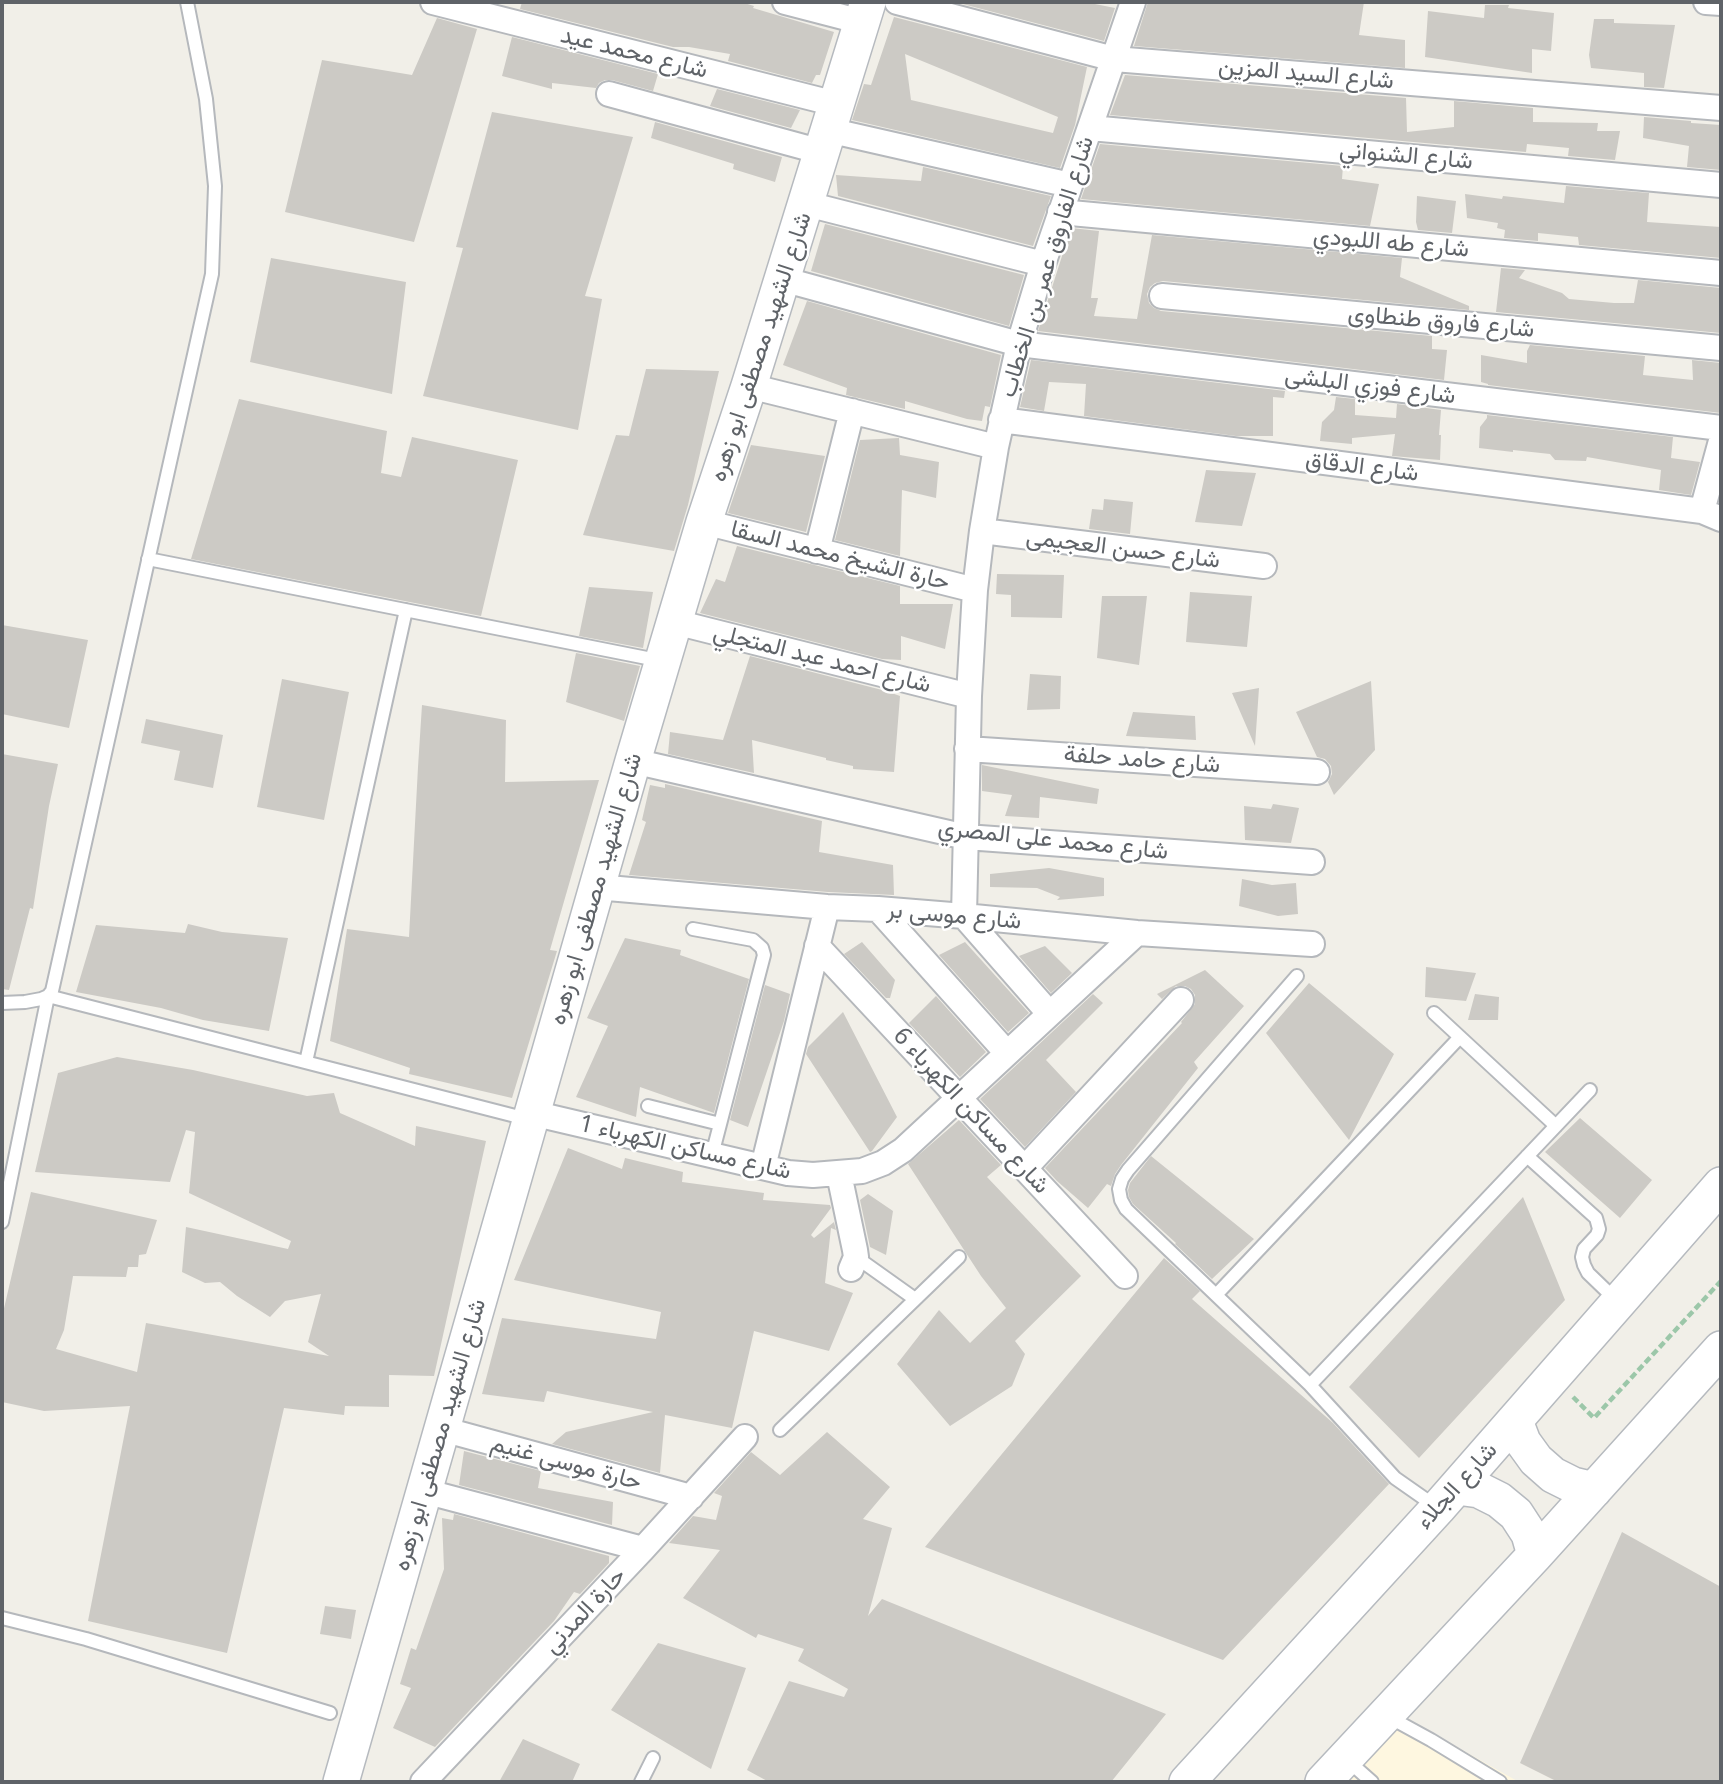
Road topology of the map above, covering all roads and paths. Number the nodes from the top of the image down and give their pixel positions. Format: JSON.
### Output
{"nodes":[{"id":1,"x":187,"y":2,"type":"edge"},
{"id":2,"x":433,"y":2,"type":"edge"},
{"id":3,"x":785,"y":2,"type":"edge"},
{"id":4,"x":897,"y":2,"type":"edge"},
{"id":5,"x":1133,"y":2,"type":"edge"},
{"id":6,"x":1706,"y":2,"type":"edge"},
{"id":7,"x":1721,"y":3,"type":"edge"},
{"id":8,"x":865,"y":12,"type":"edge"},
{"id":9,"x":1114,"y":59,"type":"junction"},
{"id":10,"x":609,"y":94,"type":"dead end"},
{"id":11,"x":1721,"y":108,"type":"edge"},
{"id":12,"x":829,"y":128,"type":"junction"},
{"id":13,"x":1090,"y":128,"type":"junction"},
{"id":14,"x":1070,"y":185,"type":"junction"},
{"id":15,"x":1721,"y":185,"type":"edge"},
{"id":16,"x":807,"y":204,"type":"junction"},
{"id":17,"x":1060,"y":212,"type":"junction"},
{"id":18,"x":1043,"y":264,"type":"junction"},
{"id":19,"x":1721,"y":272,"type":"edge"},
{"id":20,"x":782,"y":279,"type":"junction"},
{"id":21,"x":1161,"y":296,"type":"dead end"},
{"id":22,"x":1019,"y":344,"type":"junction"},
{"id":23,"x":1721,"y":348,"type":"edge"},
{"id":24,"x":749,"y":386,"type":"junction"},
{"id":25,"x":852,"y":411,"type":"junction"},
{"id":26,"x":1001,"y":420,"type":"junction"},
{"id":27,"x":1721,"y":428,"type":"edge"},
{"id":28,"x":1721,"y":441,"type":"edge"},
{"id":29,"x":996,"y":447,"type":"junction"},
{"id":30,"x":1712,"y":515,"type":"edge"},
{"id":31,"x":705,"y":522,"type":"junction"},
{"id":32,"x":982,"y":531,"type":"junction"},
{"id":33,"x":817,"y":551,"type":"junction"},
{"id":34,"x":148,"y":559,"type":"junction"},
{"id":35,"x":1264,"y":566,"type":"dead end"},
{"id":36,"x":975,"y":590,"type":"junction"},
{"id":37,"x":406,"y":610,"type":"junction"},
{"id":38,"x":675,"y":622,"type":"junction"},
{"id":39,"x":663,"y":661,"type":"junction"},
{"id":40,"x":969,"y":696,"type":"junction"},
{"id":41,"x":967,"y":749,"type":"junction"},
{"id":42,"x":633,"y":761,"type":"junction"},
{"id":43,"x":1317,"y":772,"type":"dead end"},
{"id":44,"x":966,"y":837,"type":"junction"},
{"id":45,"x":1312,"y":862,"type":"dead end"},
{"id":46,"x":596,"y":887,"type":"junction"},
{"id":47,"x":827,"y":907,"type":"junction"},
{"id":48,"x":878,"y":909,"type":"junction"},
{"id":49,"x":964,"y":916,"type":"junction"},
{"id":50,"x":693,"y":929,"type":"dead end"},
{"id":51,"x":1137,"y":933,"type":"junction"},
{"id":52,"x":1312,"y":944,"type":"dead end"},
{"id":53,"x":817,"y":946,"type":"junction"},
{"id":54,"x":1297,"y":976,"type":"dead end"},
{"id":55,"x":48,"y":996,"type":"junction"},
{"id":56,"x":1181,"y":1000,"type":"dead end"},
{"id":57,"x":2,"y":1003,"type":"edge"},
{"id":58,"x":1049,"y":1013,"type":"junction"},
{"id":59,"x":1434,"y":1013,"type":"dead end"},
{"id":60,"x":1460,"y":1037,"type":"junction"},
{"id":61,"x":1007,"y":1053,"type":"junction"},
{"id":62,"x":306,"y":1062,"type":"junction"},
{"id":63,"x":1590,"y":1090,"type":"dead end"},
{"id":64,"x":959,"y":1098,"type":"junction"},
{"id":65,"x":648,"y":1106,"type":"dead end"},
{"id":66,"x":531,"y":1116,"type":"junction"},
{"id":67,"x":720,"y":1124,"type":"junction"},
{"id":68,"x":1556,"y":1126,"type":"junction"},
{"id":69,"x":712,"y":1155,"type":"junction"},
{"id":70,"x":1527,"y":1156,"type":"junction"},
{"id":71,"x":763,"y":1167,"type":"junction"},
{"id":72,"x":1025,"y":1168,"type":"junction"},
{"id":73,"x":839,"y":1174,"type":"junction"},
{"id":74,"x":1721,"y":1185,"type":"edge"},
{"id":75,"x":2,"y":1222,"type":"edge"},
{"id":76,"x":959,"y":1257,"type":"dead end"},
{"id":77,"x":853,"y":1263,"type":"joint"},
{"id":78,"x":1125,"y":1276,"type":"dead end"},
{"id":79,"x":1721,"y":1281,"type":"edge"},
{"id":80,"x":1216,"y":1295,"type":"junction"},
{"id":81,"x":915,"y":1299,"type":"junction"},
{"id":82,"x":1619,"y":1302,"type":"junction"},
{"id":83,"x":1721,"y":1349,"type":"edge"},
{"id":84,"x":1553,"y":1378,"type":"junction"},
{"id":85,"x":1310,"y":1385,"type":"junction"},
{"id":86,"x":1516,"y":1421,"type":"junction"},
{"id":87,"x":442,"y":1429,"type":"junction"},
{"id":88,"x":780,"y":1430,"type":"dead end"},
{"id":89,"x":745,"y":1437,"type":"dead end"},
{"id":90,"x":1594,"y":1490,"type":"junction"},
{"id":91,"x":424,"y":1491,"type":"junction"},
{"id":92,"x":691,"y":1497,"type":"junction"},
{"id":93,"x":1448,"y":1497,"type":"junction"},
{"id":94,"x":643,"y":1549,"type":"junction"},
{"id":95,"x":1535,"y":1555,"type":"junction"},
{"id":96,"x":2,"y":1618,"type":"edge"},
{"id":97,"x":330,"y":1713,"type":"dead end"},
{"id":98,"x":1386,"y":1715,"type":"junction"},
{"id":99,"x":653,"y":1758,"type":"dead end"},
{"id":100,"x":1334,"y":1770,"type":"edge"},
{"id":101,"x":341,"y":1782,"type":"edge"},
{"id":102,"x":423,"y":1782,"type":"edge"},
{"id":103,"x":641,"y":1782,"type":"edge"},
{"id":104,"x":1187,"y":1782,"type":"edge"},
{"id":105,"x":1372,"y":1782,"type":"edge"},
{"id":106,"x":1500,"y":1782,"type":"edge"}],
"edges":[{"from":1,"to":34,"type":"lane"},
{"from":2,"to":12,"type":"street","name":"شارع محمد عيد"},
{"from":3,"to":8,"type":"street"},
{"from":4,"to":9,"type":"street","name":"شارع السيد المزين"},
{"from":5,"to":9,"type":"street","name":"شارع الفاروق عمر بن الخطاب"},
{"from":6,"to":7,"type":"street"},
{"from":8,"to":12,"type":"street","name":"شارع الشهيد مصطفى ابو زهره"},
{"from":9,"to":11,"type":"street","name":"شارع السيد المزين"},
{"from":9,"to":13,"type":"street","name":"شارع الفاروق عمر بن الخطاب"},
{"from":10,"to":12,"type":"street"},
{"from":12,"to":14,"type":"street"},
{"from":12,"to":16,"type":"street","name":"شارع الشهيد مصطفى ابو زهره"},
{"from":13,"to":14,"type":"street","name":"شارع الفاروق عمر بن الخطاب"},
{"from":13,"to":15,"type":"street","name":"شارع الشنواني"},
{"from":14,"to":17,"type":"street","name":"شارع الفاروق عمر بن الخطاب"},
{"from":16,"to":18,"type":"street"},
{"from":16,"to":20,"type":"street","name":"شارع الشهيد مصطفى ابو زهره"},
{"from":17,"to":18,"type":"street","name":"شارع الفاروق عمر بن الخطاب"},
{"from":17,"to":19,"type":"street","name":"شارع طه اللبودي"},
{"from":18,"to":22,"type":"street","name":"شارع الفاروق عمر بن الخطاب"},
{"from":20,"to":22,"type":"street","name":"شارع فوزي البلشى"},
{"from":20,"to":24,"type":"street","name":"شارع الشهيد مصطفى ابو زهره"},
{"from":21,"to":23,"type":"street","name":"شارع فاروق طنطاوى"},
{"from":22,"to":26,"type":"street","name":"شارع الفاروق عمر بن الخطاب"},
{"from":22,"to":27,"type":"street","name":"شارع فوزي البلشى"},
{"from":24,"to":25,"type":"street"},
{"from":24,"to":31,"type":"street","name":"شارع الشهيد مصطفى ابو زهره"},
{"from":25,"to":29,"type":"street"},
{"from":25,"to":33,"type":"street"},
{"from":26,"to":29,"type":"street","name":"شارع الفاروق عمر بن الخطاب"},
{"from":26,"to":30,"type":"street","name":"شارع الدقاق"},
{"from":28,"to":30,"type":"street"},
{"from":29,"to":32,"type":"street","name":"شارع الفاروق عمر بن الخطاب"},
{"from":31,"to":33,"type":"street","name":"حارة الشيخ محمد السقا"},
{"from":31,"to":38,"type":"street","name":"شارع الشهيد مصطفى ابو زهره"},
{"from":32,"to":35,"type":"street","name":"شارع حسن العجيمى"},
{"from":32,"to":36,"type":"street","name":"شارع الفاروق عمر بن الخطاب"},
{"from":33,"to":36,"type":"street","name":"حارة الشيخ محمد السقا"},
{"from":34,"to":37,"type":"lane"},
{"from":34,"to":55,"type":"lane"},
{"from":36,"to":40,"type":"street","name":"شارع الفاروق عمر بن الخطاب"},
{"from":37,"to":39,"type":"lane"},
{"from":37,"to":62,"type":"lane"},
{"from":38,"to":39,"type":"street","name":"شارع الشهيد مصطفى ابو زهره"},
{"from":38,"to":40,"type":"street","name":"شارع احمد عبد المتجلي"},
{"from":39,"to":42,"type":"street","name":"شارع الشهيد مصطفى ابو زهره"},
{"from":40,"to":41,"type":"street","name":"شارع الفاروق عمر بن الخطاب"},
{"from":41,"to":43,"type":"street","name":"شارع حامد حلفة"},
{"from":41,"to":44,"type":"street","name":"شارع الفاروق عمر بن الخطاب"},
{"from":42,"to":44,"type":"street","name":"شارع محمد على المصري"},
{"from":42,"to":46,"type":"street","name":"شارع الشهيد مصطفى ابو زهره"},
{"from":44,"to":45,"type":"street","name":"شارع محمد على المصري"},
{"from":44,"to":49,"type":"street","name":"شارع الفاروق عمر بن الخطاب"},
{"from":46,"to":47,"type":"street","name":"شارع موسى بر"},
{"from":46,"to":66,"type":"street","name":"شارع الشهيد مصطفى ابو زهره"},
{"from":47,"to":48,"type":"street","name":"شارع موسى بر"},
{"from":47,"to":53,"type":"street"},
{"from":48,"to":49,"type":"street","name":"شارع موسى بر"},
{"from":48,"to":61,"type":"street"},
{"from":49,"to":51,"type":"street","name":"شارع موسى بر"},
{"from":49,"to":58,"type":"street"},
{"from":50,"to":67,"type":"lane"},
{"from":51,"to":52,"type":"street","name":"شارع موسى بر"},
{"from":51,"to":58,"type":"street","name":"شارع مساكن الكهرباء 1"},
{"from":53,"to":64,"type":"street","name":"شارع مساكن الكهرباء 6"},
{"from":53,"to":71,"type":"street"},
{"from":54,"to":80,"type":"lane"},
{"from":55,"to":57,"type":"lane"},
{"from":55,"to":62,"type":"lane"},
{"from":55,"to":75,"type":"lane"},
{"from":56,"to":72,"type":"street"},
{"from":58,"to":61,"type":"street","name":"شارع مساكن الكهرباء 1"},
{"from":59,"to":60,"type":"lane"},
{"from":60,"to":68,"type":"lane"},
{"from":60,"to":80,"type":"lane"},
{"from":61,"to":64,"type":"street","name":"شارع مساكن الكهرباء 1"},
{"from":62,"to":66,"type":"lane"},
{"from":63,"to":68,"type":"lane"},
{"from":64,"to":72,"type":"street","name":"شارع مساكن الكهرباء 6"},
{"from":64,"to":73,"type":"street","name":"شارع مساكن الكهرباء 1"},
{"from":65,"to":67,"type":"lane"},
{"from":66,"to":69,"type":"street","name":"شارع مساكن الكهرباء 1"},
{"from":66,"to":87,"type":"street","name":"شارع الشهيد مصطفى ابو زهره"},
{"from":67,"to":69,"type":"lane"},
{"from":68,"to":70,"type":"lane"},
{"from":69,"to":71,"type":"street","name":"شارع مساكن الكهرباء 1"},
{"from":70,"to":82,"type":"lane"},
{"from":70,"to":85,"type":"lane"},
{"from":71,"to":73,"type":"street","name":"شارع مساكن الكهرباء 1"},
{"from":72,"to":78,"type":"street","name":"شارع مساكن الكهرباء 6"},
{"from":73,"to":77,"type":"street"},
{"from":74,"to":82,"type":"street","name":"شارع الجلاء"},
{"from":76,"to":81,"type":"lane"},
{"from":77,"to":81,"type":"lane"},
{"from":79,"to":84,"type":"path"},
{"from":80,"to":85,"type":"lane"},
{"from":81,"to":88,"type":"lane"},
{"from":82,"to":84,"type":"street","name":"شارع الجلاء"},
{"from":83,"to":90,"type":"street"},
{"from":84,"to":86,"type":"street","name":"شارع الجلاء"},
{"from":85,"to":93,"type":"lane"},
{"from":86,"to":90,"type":"street"},
{"from":86,"to":93,"type":"street","name":"شارع الجلاء"},
{"from":87,"to":91,"type":"street","name":"شارع الشهيد مصطفى ابو زهره"},
{"from":87,"to":92,"type":"street","name":"حارة موسى غنيم"},
{"from":89,"to":92,"type":"street","name":"حارة المدني"},
{"from":90,"to":95,"type":"street"},
{"from":91,"to":94,"type":"street"},
{"from":91,"to":101,"type":"street","name":"شارع الشهيد مصطفى ابو زهره"},
{"from":92,"to":94,"type":"street","name":"حارة المدني"},
{"from":93,"to":95,"type":"street"},
{"from":93,"to":104,"type":"street","name":"شارع الجلاء"},
{"from":94,"to":102,"type":"street","name":"حارة المدني"},
{"from":95,"to":98,"type":"street"},
{"from":96,"to":97,"type":"lane"},
{"from":98,"to":100,"type":"street"},
{"from":98,"to":106,"type":"lane"},
{"from":99,"to":103,"type":"lane"},
{"from":100,"to":105,"type":"lane"}]}
